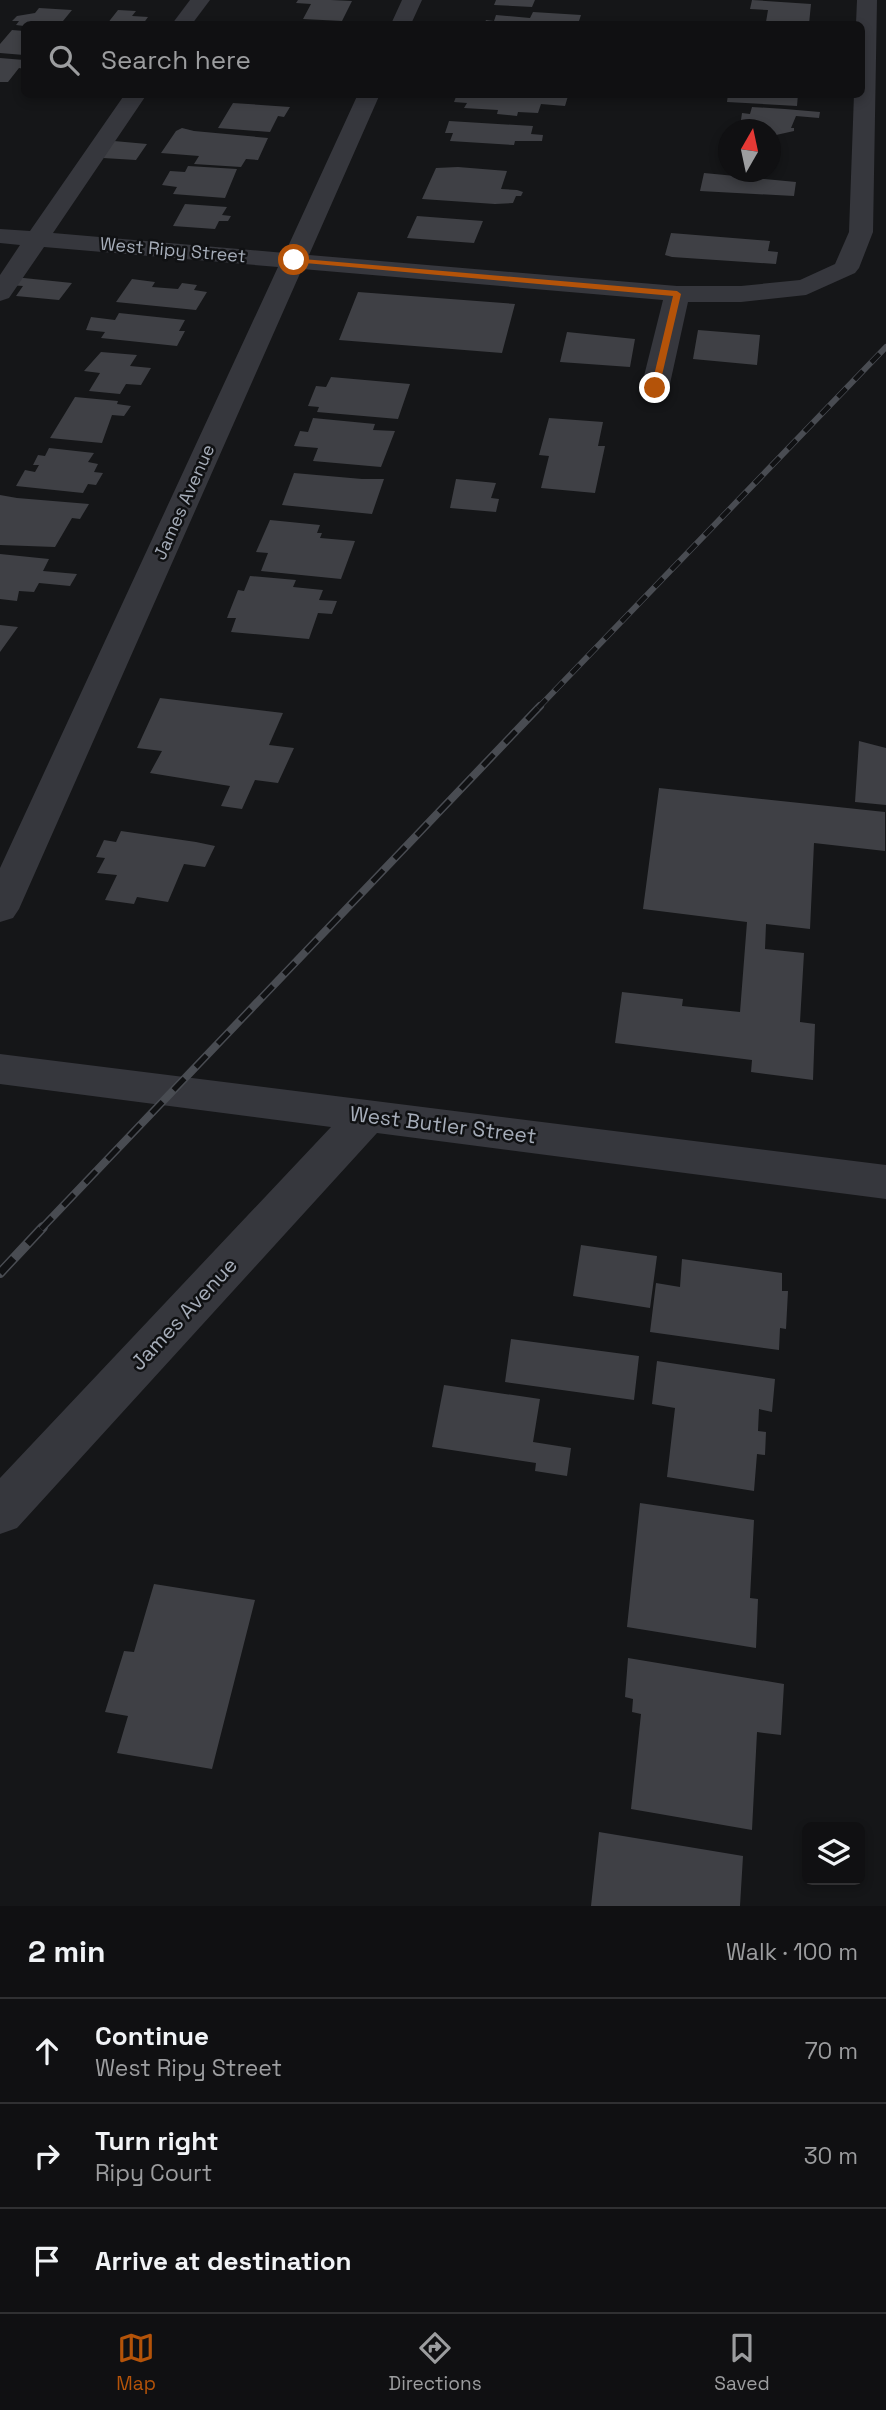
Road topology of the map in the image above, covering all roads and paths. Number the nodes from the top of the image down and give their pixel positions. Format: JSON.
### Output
{"nodes":[{"id":1,"x":200,"y":0,"type":"edge"},
{"id":2,"x":412,"y":0,"type":"edge"},
{"id":3,"x":867,"y":0,"type":"edge"},
{"id":4,"x":184,"y":21,"type":"edge"},
{"id":5,"x":402,"y":21,"type":"edge"},
{"id":6,"x":865,"y":77,"type":"edge"},
{"id":7,"x":133,"y":98,"type":"edge"},
{"id":8,"x":367,"y":98,"type":"edge"},
{"id":9,"x":864,"y":98,"type":"edge"},
{"id":10,"x":0,"y":236,"type":"edge"},
{"id":11,"x":37,"y":239,"type":"junction"},
{"id":12,"x":294,"y":260,"type":"junction"},
{"id":13,"x":0,"y":293,"type":"edge"},
{"id":14,"x":677,"y":294,"type":"junction"},
{"id":15,"x":655,"y":388,"type":"dead end"},
{"id":16,"x":0,"y":909,"type":"edge"},
{"id":17,"x":0,"y":1069,"type":"edge"},
{"id":18,"x":368,"y":1115,"type":"junction"},
{"id":19,"x":886,"y":1182,"type":"edge"},
{"id":20,"x":0,"y":1512,"type":"edge"}],
"edges":[{"from":1,"to":4,"type":"street"},
{"from":2,"to":5,"type":"street"},
{"from":3,"to":6,"type":"street","name":"West Ripy Street"},
{"from":7,"to":11,"type":"street"},
{"from":8,"to":12,"type":"street","name":"James Avenue"},
{"from":9,"to":14,"type":"street","name":"West Ripy Street"},
{"from":10,"to":11,"type":"street","name":"West Ripy Street"},
{"from":11,"to":12,"type":"street","name":"West Ripy Street"},
{"from":11,"to":13,"type":"street"},
{"from":12,"to":14,"type":"street","name":"West Ripy Street"},
{"from":12,"to":16,"type":"street","name":"James Avenue"},
{"from":14,"to":15,"type":"street"},
{"from":17,"to":18,"type":"street","name":"West Butler Street"},
{"from":18,"to":19,"type":"street","name":"West Butler Street"},
{"from":18,"to":20,"type":"street","name":"James Avenue"}]}
